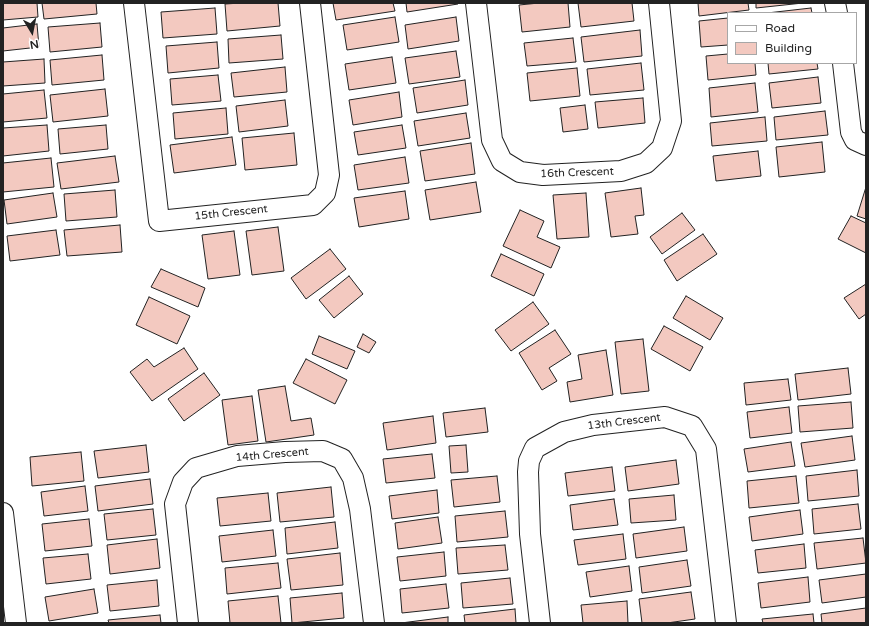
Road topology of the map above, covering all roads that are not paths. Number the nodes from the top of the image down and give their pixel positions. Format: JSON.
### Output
{"nodes":[{"id":1,"x":134,"y":3,"type":"edge"},
{"id":2,"x":310,"y":3,"type":"edge"},
{"id":3,"x":476,"y":3,"type":"edge"},
{"id":4,"x":659,"y":3,"type":"edge"},
{"id":5,"x":842,"y":64,"type":"edge"},
{"id":6,"x":866,"y":145,"type":"edge"},
{"id":7,"x":3,"y":513,"type":"edge"},
{"id":8,"x":16,"y":623,"type":"edge"},
{"id":9,"x":188,"y":623,"type":"edge"},
{"id":10,"x":374,"y":623,"type":"edge"},
{"id":11,"x":540,"y":623,"type":"edge"},
{"id":12,"x":726,"y":623,"type":"edge"}],
"edges":[{"from":1,"to":2,"type":"street","name":"15th Crescent"},
{"from":3,"to":4,"type":"street","name":"16th Crescent"},
{"from":5,"to":6,"type":"street"},
{"from":7,"to":8,"type":"street"},
{"from":9,"to":10,"type":"street","name":"14th Crescent"},
{"from":11,"to":12,"type":"street","name":"13th Crescent"}]}
